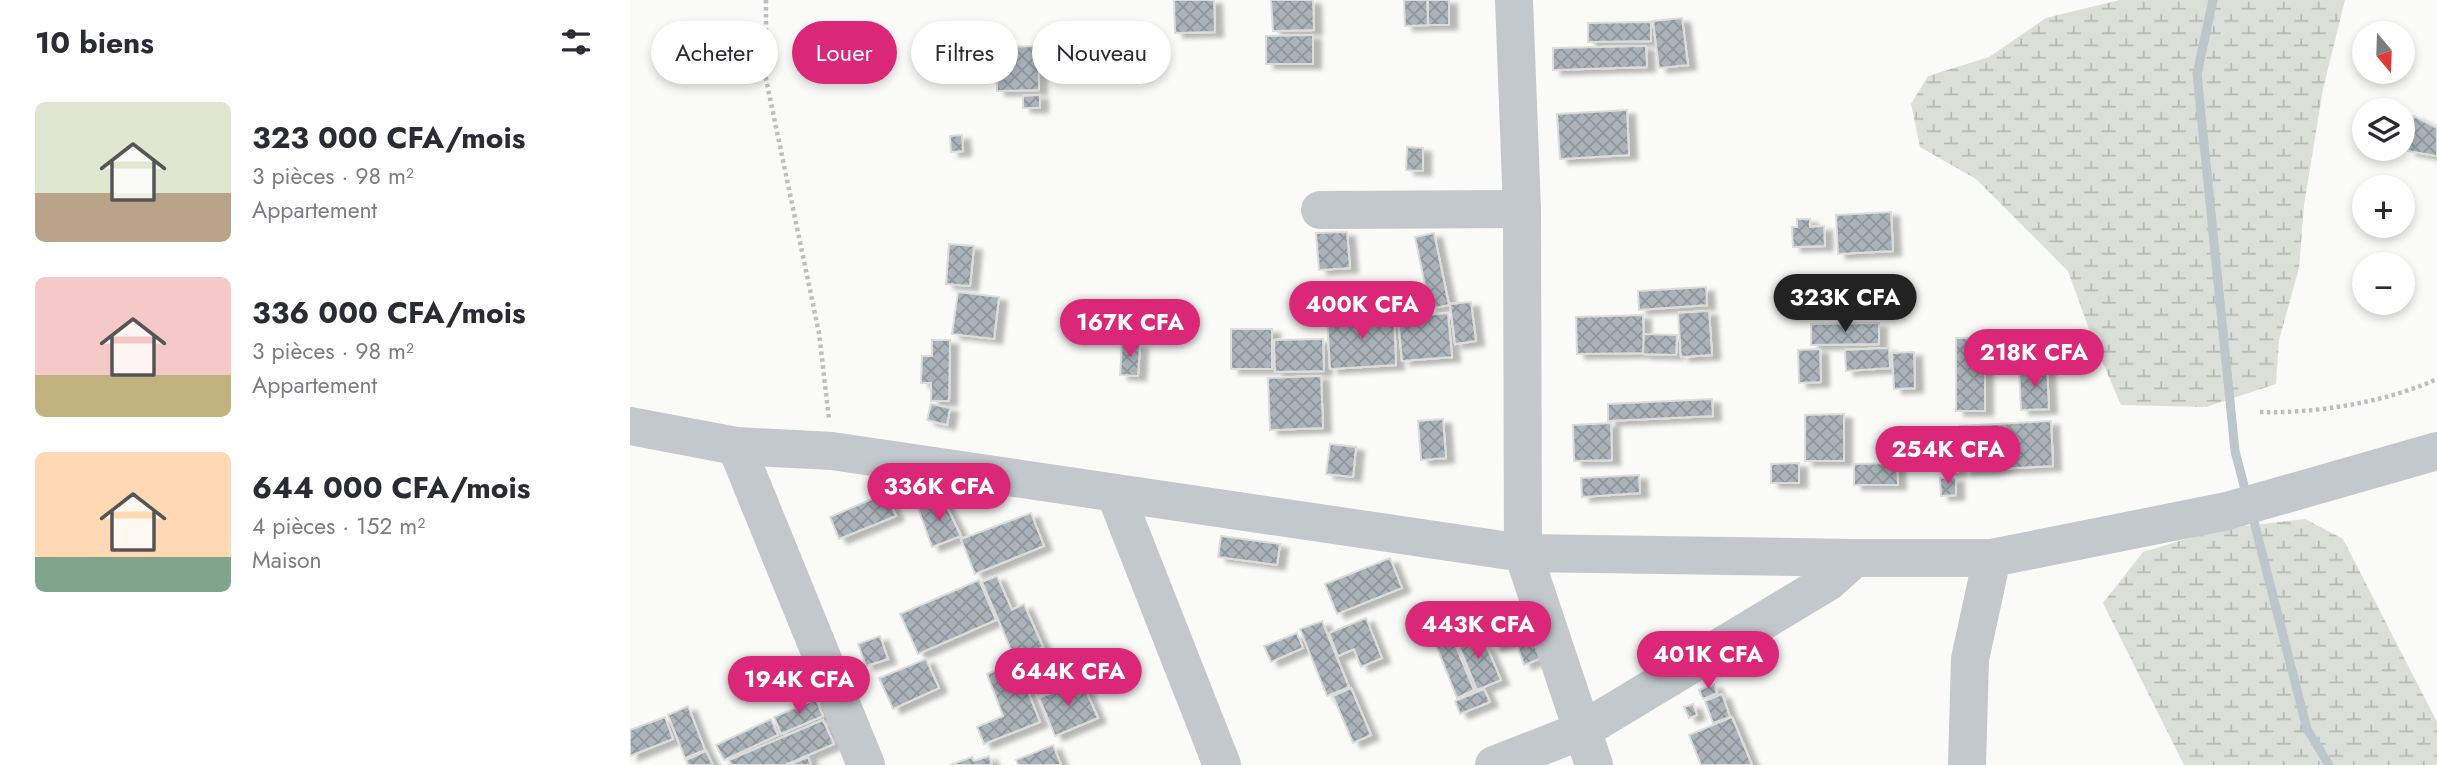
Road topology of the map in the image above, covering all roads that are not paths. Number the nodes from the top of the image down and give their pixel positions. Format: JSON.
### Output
{"nodes":[{"id":1,"x":1514,"y":0,"type":"edge"},
{"id":2,"x":1522,"y":209,"type":"junction"},
{"id":3,"x":1320,"y":210,"type":"dead end"},
{"id":4,"x":630,"y":426,"type":"edge"},
{"id":5,"x":737,"y":446,"type":"junction"},
{"id":6,"x":2433,"y":449,"type":"edge"},
{"id":7,"x":1115,"y":493,"type":"junction"},
{"id":8,"x":1523,"y":553,"type":"junction"},
{"id":9,"x":1855,"y":558,"type":"junction"},
{"id":10,"x":1992,"y":558,"type":"junction"},
{"id":11,"x":1588,"y":748,"type":"edge"},
{"id":12,"x":866,"y":765,"type":"edge"},
{"id":13,"x":1222,"y":765,"type":"edge"},
{"id":14,"x":1494,"y":765,"type":"edge"},
{"id":15,"x":1967,"y":765,"type":"edge"}],
"edges":[{"from":1,"to":2,"type":"street"},
{"from":2,"to":3,"type":"street"},
{"from":2,"to":8,"type":"street"},
{"from":4,"to":5,"type":"street"},
{"from":5,"to":7,"type":"street"},
{"from":5,"to":12,"type":"street"},
{"from":6,"to":10,"type":"street"},
{"from":7,"to":8,"type":"street"},
{"from":7,"to":13,"type":"street"},
{"from":8,"to":9,"type":"street"},
{"from":8,"to":11,"type":"street"},
{"from":9,"to":10,"type":"street"},
{"from":9,"to":11,"type":"street"},
{"from":10,"to":15,"type":"street"},
{"from":11,"to":14,"type":"street"}]}
